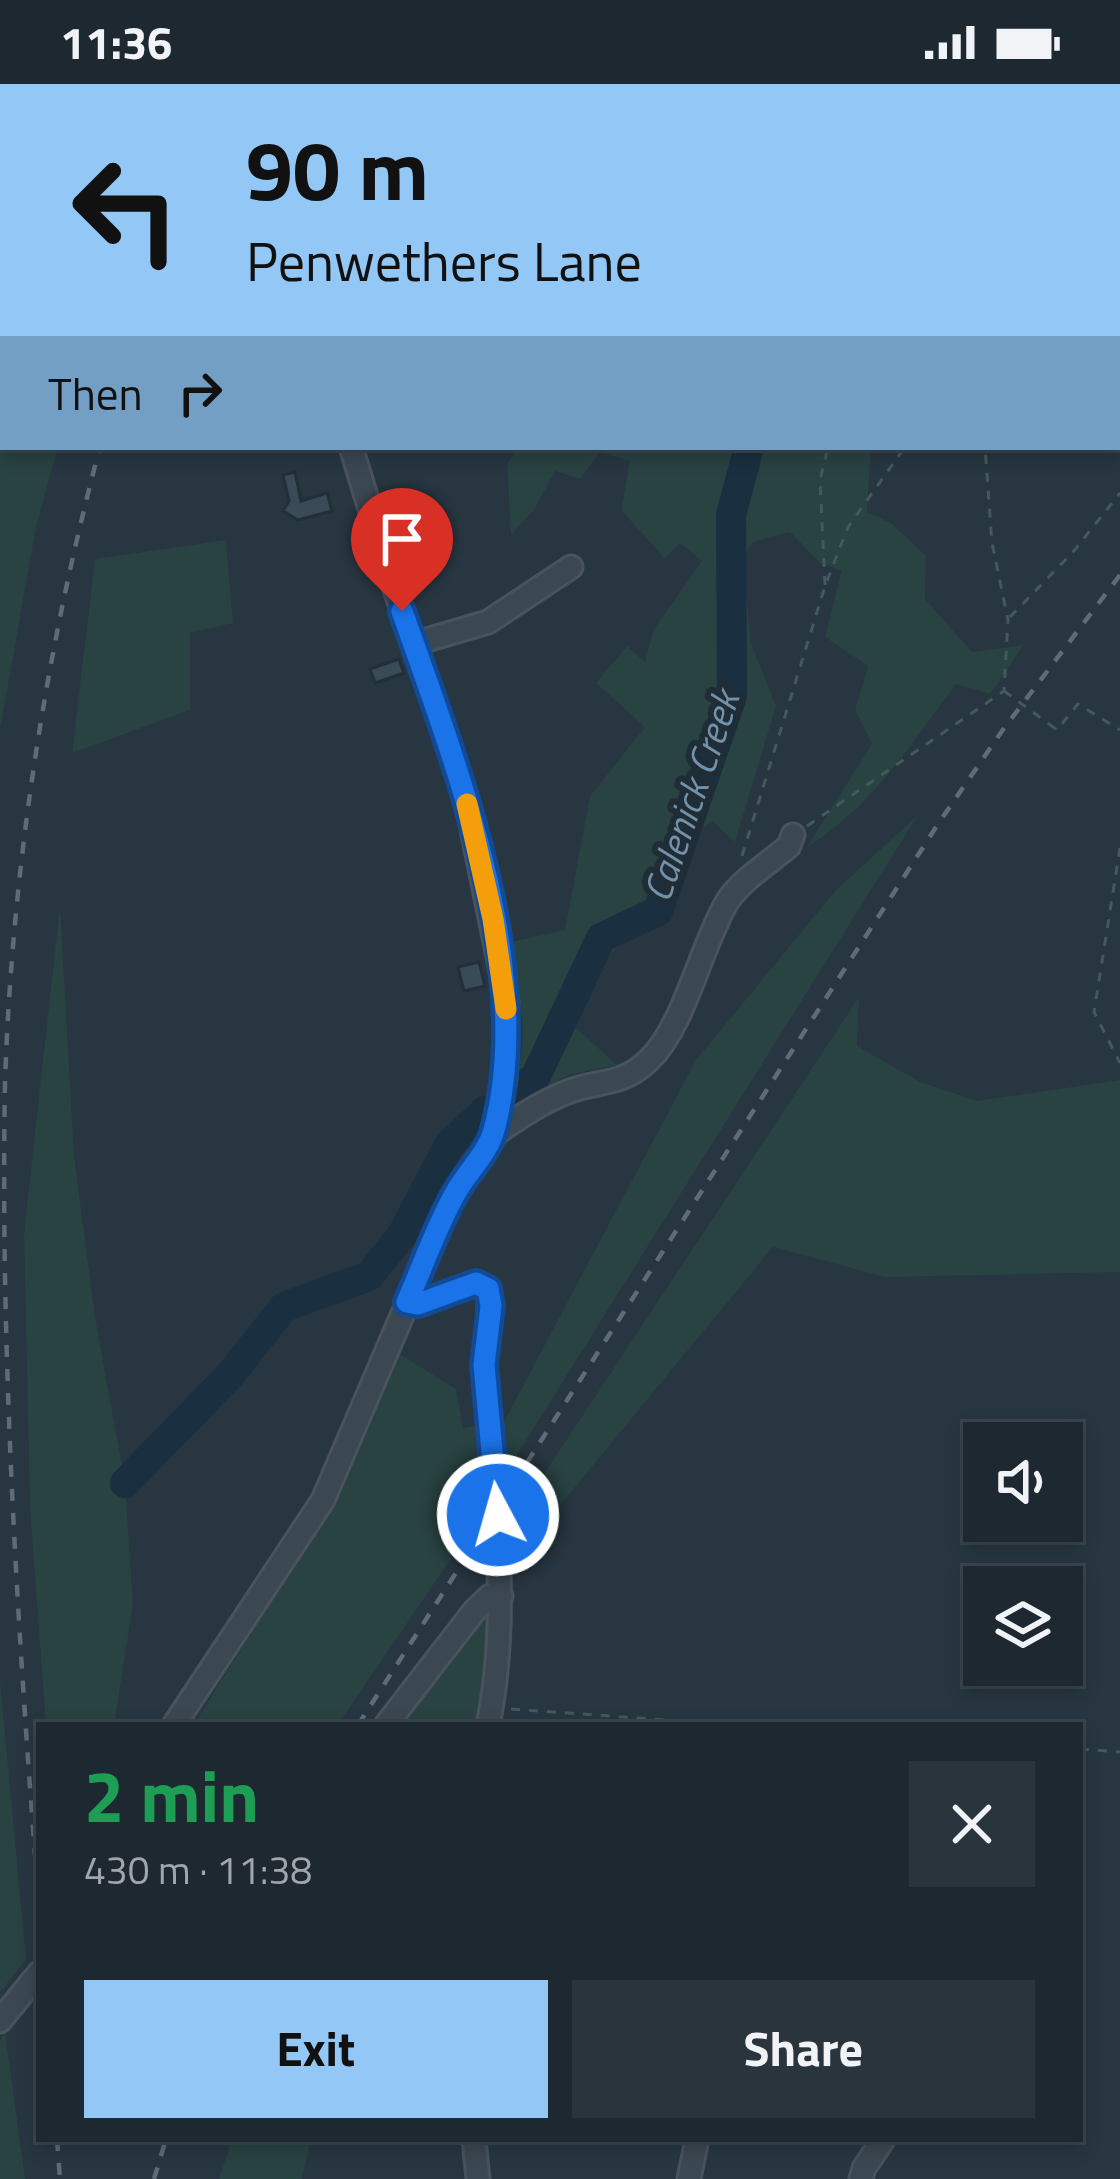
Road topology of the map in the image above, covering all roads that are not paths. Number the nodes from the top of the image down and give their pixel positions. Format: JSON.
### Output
{"nodes":[{"id":1,"x":352,"y":450,"type":"edge"},
{"id":2,"x":571,"y":567,"type":"dead end"},
{"id":3,"x":413,"y":644,"type":"junction"},
{"id":4,"x":793,"y":836,"type":"road end"},
{"id":5,"x":493,"y":1136,"type":"junction"},
{"id":6,"x":407,"y":1302,"type":"junction"},
{"id":7,"x":501,"y":1596,"type":"junction"},
{"id":8,"x":490,"y":1716,"type":"edge"},
{"id":9,"x":176,"y":1722,"type":"edge"},
{"id":10,"x":388,"y":1722,"type":"edge"},
{"id":11,"x":36,"y":1977,"type":"edge"},
{"id":12,"x":0,"y":2020,"type":"edge"},
{"id":13,"x":474,"y":2142,"type":"edge"},
{"id":14,"x":696,"y":2142,"type":"edge"},
{"id":15,"x":882,"y":2142,"type":"edge"},
{"id":16,"x":478,"y":2179,"type":"edge"},
{"id":17,"x":688,"y":2179,"type":"edge"},
{"id":18,"x":861,"y":2179,"type":"edge"}],
"edges":[{"from":1,"to":3,"type":"street"},
{"from":2,"to":3,"type":"street"},
{"from":3,"to":5,"type":"street"},
{"from":4,"to":5,"type":"street"},
{"from":5,"to":6,"type":"street"},
{"from":6,"to":7,"type":"street"},
{"from":6,"to":9,"type":"street"},
{"from":7,"to":8,"type":"street"},
{"from":7,"to":10,"type":"street"},
{"from":11,"to":12,"type":"street"},
{"from":13,"to":16,"type":"street"},
{"from":14,"to":17,"type":"street"},
{"from":15,"to":18,"type":"street"}]}
